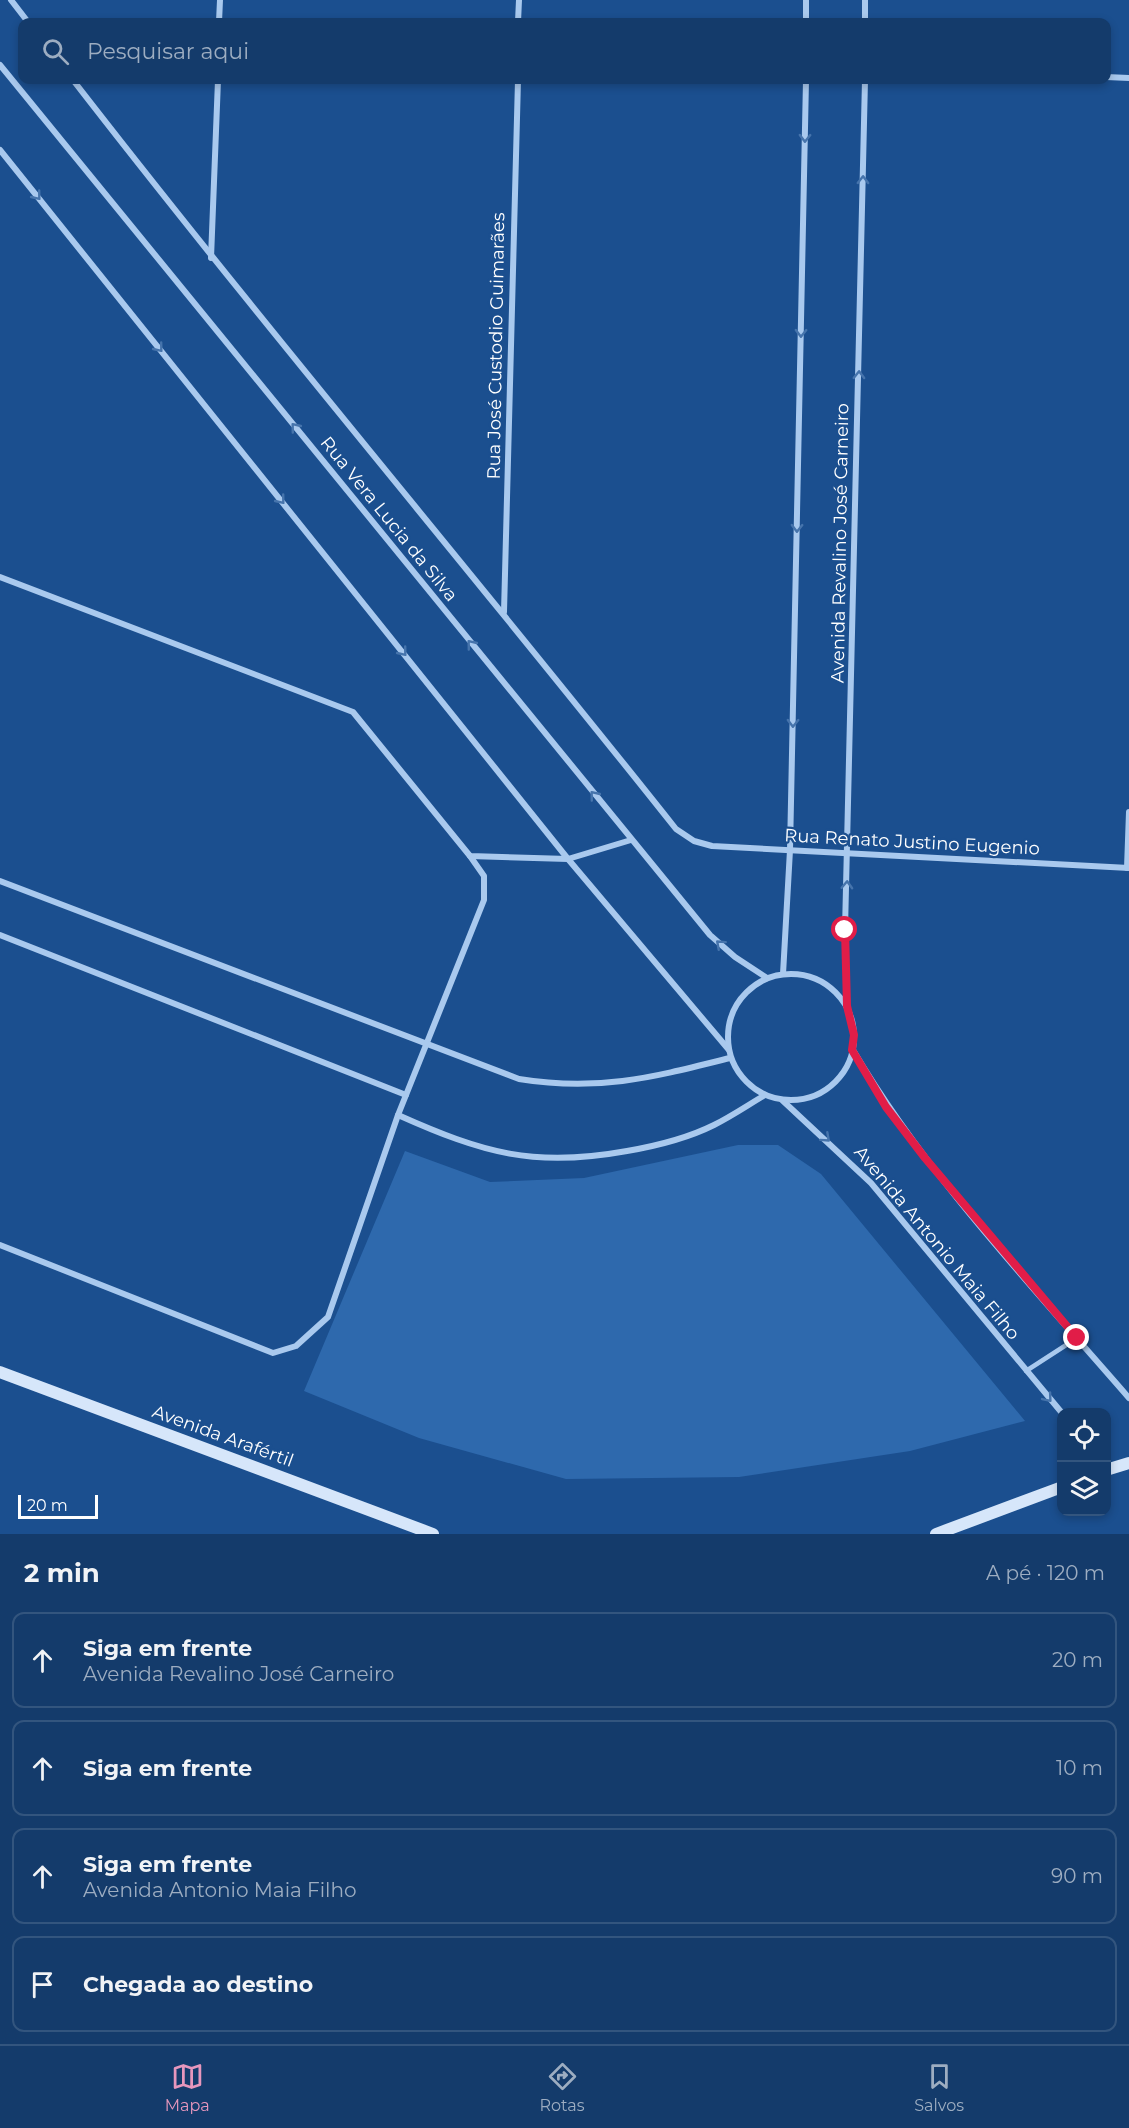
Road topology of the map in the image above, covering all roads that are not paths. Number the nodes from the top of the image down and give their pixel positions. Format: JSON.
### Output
{"nodes":[{"id":1,"x":11,"y":0,"type":"edge"},
{"id":2,"x":220,"y":0,"type":"edge"},
{"id":3,"x":519,"y":0,"type":"edge"},
{"id":4,"x":806,"y":0,"type":"edge"},
{"id":5,"x":865,"y":0,"type":"edge"},
{"id":6,"x":25,"y":18,"type":"edge"},
{"id":7,"x":219,"y":18,"type":"edge"},
{"id":8,"x":519,"y":18,"type":"edge"},
{"id":9,"x":806,"y":18,"type":"edge"},
{"id":10,"x":865,"y":18,"type":"edge"},
{"id":11,"x":0,"y":65,"type":"edge"},
{"id":12,"x":1111,"y":77,"type":"edge"},
{"id":13,"x":1129,"y":78,"type":"edge"},
{"id":14,"x":75,"y":84,"type":"edge"},
{"id":15,"x":218,"y":84,"type":"edge"},
{"id":16,"x":518,"y":84,"type":"edge"},
{"id":17,"x":806,"y":84,"type":"edge"},
{"id":18,"x":865,"y":84,"type":"edge"},
{"id":19,"x":0,"y":150,"type":"edge"},
{"id":20,"x":211,"y":258,"type":"junction"},
{"id":21,"x":0,"y":577,"type":"edge"},
{"id":22,"x":504,"y":613,"type":"junction"},
{"id":23,"x":1129,"y":812,"type":"edge"},
{"id":24,"x":631,"y":840,"type":"junction"},
{"id":25,"x":694,"y":840,"type":"joint"},
{"id":26,"x":790,"y":850,"type":"junction"},
{"id":27,"x":848,"y":853,"type":"junction"},
{"id":28,"x":470,"y":856,"type":"junction"},
{"id":29,"x":568,"y":859,"type":"junction"},
{"id":30,"x":1128,"y":868,"type":"edge"},
{"id":31,"x":0,"y":881,"type":"edge"},
{"id":32,"x":0,"y":935,"type":"edge"},
{"id":33,"x":783,"y":974,"type":"junction"},
{"id":34,"x":767,"y":978,"type":"junction"},
{"id":35,"x":847,"y":1006,"type":"junction"},
{"id":36,"x":427,"y":1044,"type":"junction"},
{"id":37,"x":729,"y":1050,"type":"junction"},
{"id":38,"x":852,"y":1050,"type":"junction"},
{"id":39,"x":730,"y":1058,"type":"junction"},
{"id":40,"x":406,"y":1095,"type":"junction"},
{"id":41,"x":765,"y":1095,"type":"junction"},
{"id":42,"x":782,"y":1100,"type":"junction"},
{"id":43,"x":398,"y":1115,"type":"junction"},
{"id":44,"x":0,"y":1245,"type":"edge"},
{"id":45,"x":1077,"y":1338,"type":"junction"},
{"id":46,"x":1026,"y":1371,"type":"junction"},
{"id":47,"x":0,"y":1372,"type":"edge"},
{"id":48,"x":1129,"y":1398,"type":"edge"},
{"id":49,"x":1058,"y":1408,"type":"edge"},
{"id":50,"x":1129,"y":1463,"type":"edge"},
{"id":51,"x":1111,"y":1467,"type":"edge"},
{"id":52,"x":1057,"y":1489,"type":"edge"},
{"id":53,"x":433,"y":1534,"type":"edge"},
{"id":54,"x":936,"y":1534,"type":"edge"}],
"edges":[{"from":1,"to":6,"type":"street"},
{"from":2,"to":7,"type":"street"},
{"from":3,"to":8,"type":"street"},
{"from":4,"to":9,"type":"street"},
{"from":5,"to":10,"type":"street"},
{"from":24,"to":11,"type":"street","name":"Rua Vera Lucia da Silva","one_way":true},
{"from":12,"to":13,"type":"street"},
{"from":14,"to":20,"type":"street","name":"Rua Vera Lucia da Silva"},
{"from":15,"to":20,"type":"street"},
{"from":16,"to":22,"type":"street","name":"Rua José Custodio Guimarães"},
{"from":17,"to":26,"type":"street","one_way":true},
{"from":27,"to":18,"type":"street","name":"Avenida Revalino José Carneiro","one_way":true},
{"from":19,"to":29,"type":"street","one_way":true},
{"from":20,"to":22,"type":"street","name":"Rua Vera Lucia da Silva"},
{"from":21,"to":28,"type":"street"},
{"from":22,"to":25,"type":"street","name":"Rua Vera Lucia da Silva"},
{"from":23,"to":30,"type":"street"},
{"from":24,"to":29,"type":"street"},
{"from":34,"to":24,"type":"street","name":"Rua Vera Lucia da Silva","one_way":true},
{"from":25,"to":26,"type":"street","name":"Rua Renato Justino Eugenio"},
{"from":26,"to":27,"type":"street","name":"Rua Renato Justino Eugenio"},
{"from":26,"to":33,"type":"street"},
{"from":27,"to":30,"type":"street","name":"Rua Renato Justino Eugenio"},
{"from":35,"to":27,"type":"street","name":"Avenida Revalino José Carneiro","one_way":true},
{"from":28,"to":29,"type":"street"},
{"from":28,"to":36,"type":"street"},
{"from":29,"to":37,"type":"street"},
{"from":31,"to":36,"type":"street"},
{"from":32,"to":40,"type":"street"},
{"from":33,"to":34,"type":"street"},
{"from":33,"to":35,"type":"street"},
{"from":34,"to":37,"type":"street"},
{"from":35,"to":38,"type":"street"},
{"from":36,"to":39,"type":"street"},
{"from":36,"to":40,"type":"street"},
{"from":37,"to":39,"type":"street"},
{"from":38,"to":42,"type":"street"},
{"from":38,"to":45,"type":"street"},
{"from":39,"to":41,"type":"street"},
{"from":40,"to":43,"type":"street"},
{"from":41,"to":42,"type":"street"},
{"from":41,"to":43,"type":"street"},
{"from":42,"to":46,"type":"street","name":"Avenida Antonio Maia Filho","one_way":true},
{"from":43,"to":44,"type":"street"},
{"from":45,"to":46,"type":"lane"},
{"from":45,"to":48,"type":"street"},
{"from":46,"to":49,"type":"street","name":"Avenida Antonio Maia Filho","one_way":true},
{"from":47,"to":53,"type":"street","name":"Avenida Arafértil"},
{"from":50,"to":51,"type":"street"},
{"from":52,"to":54,"type":"street"}]}
